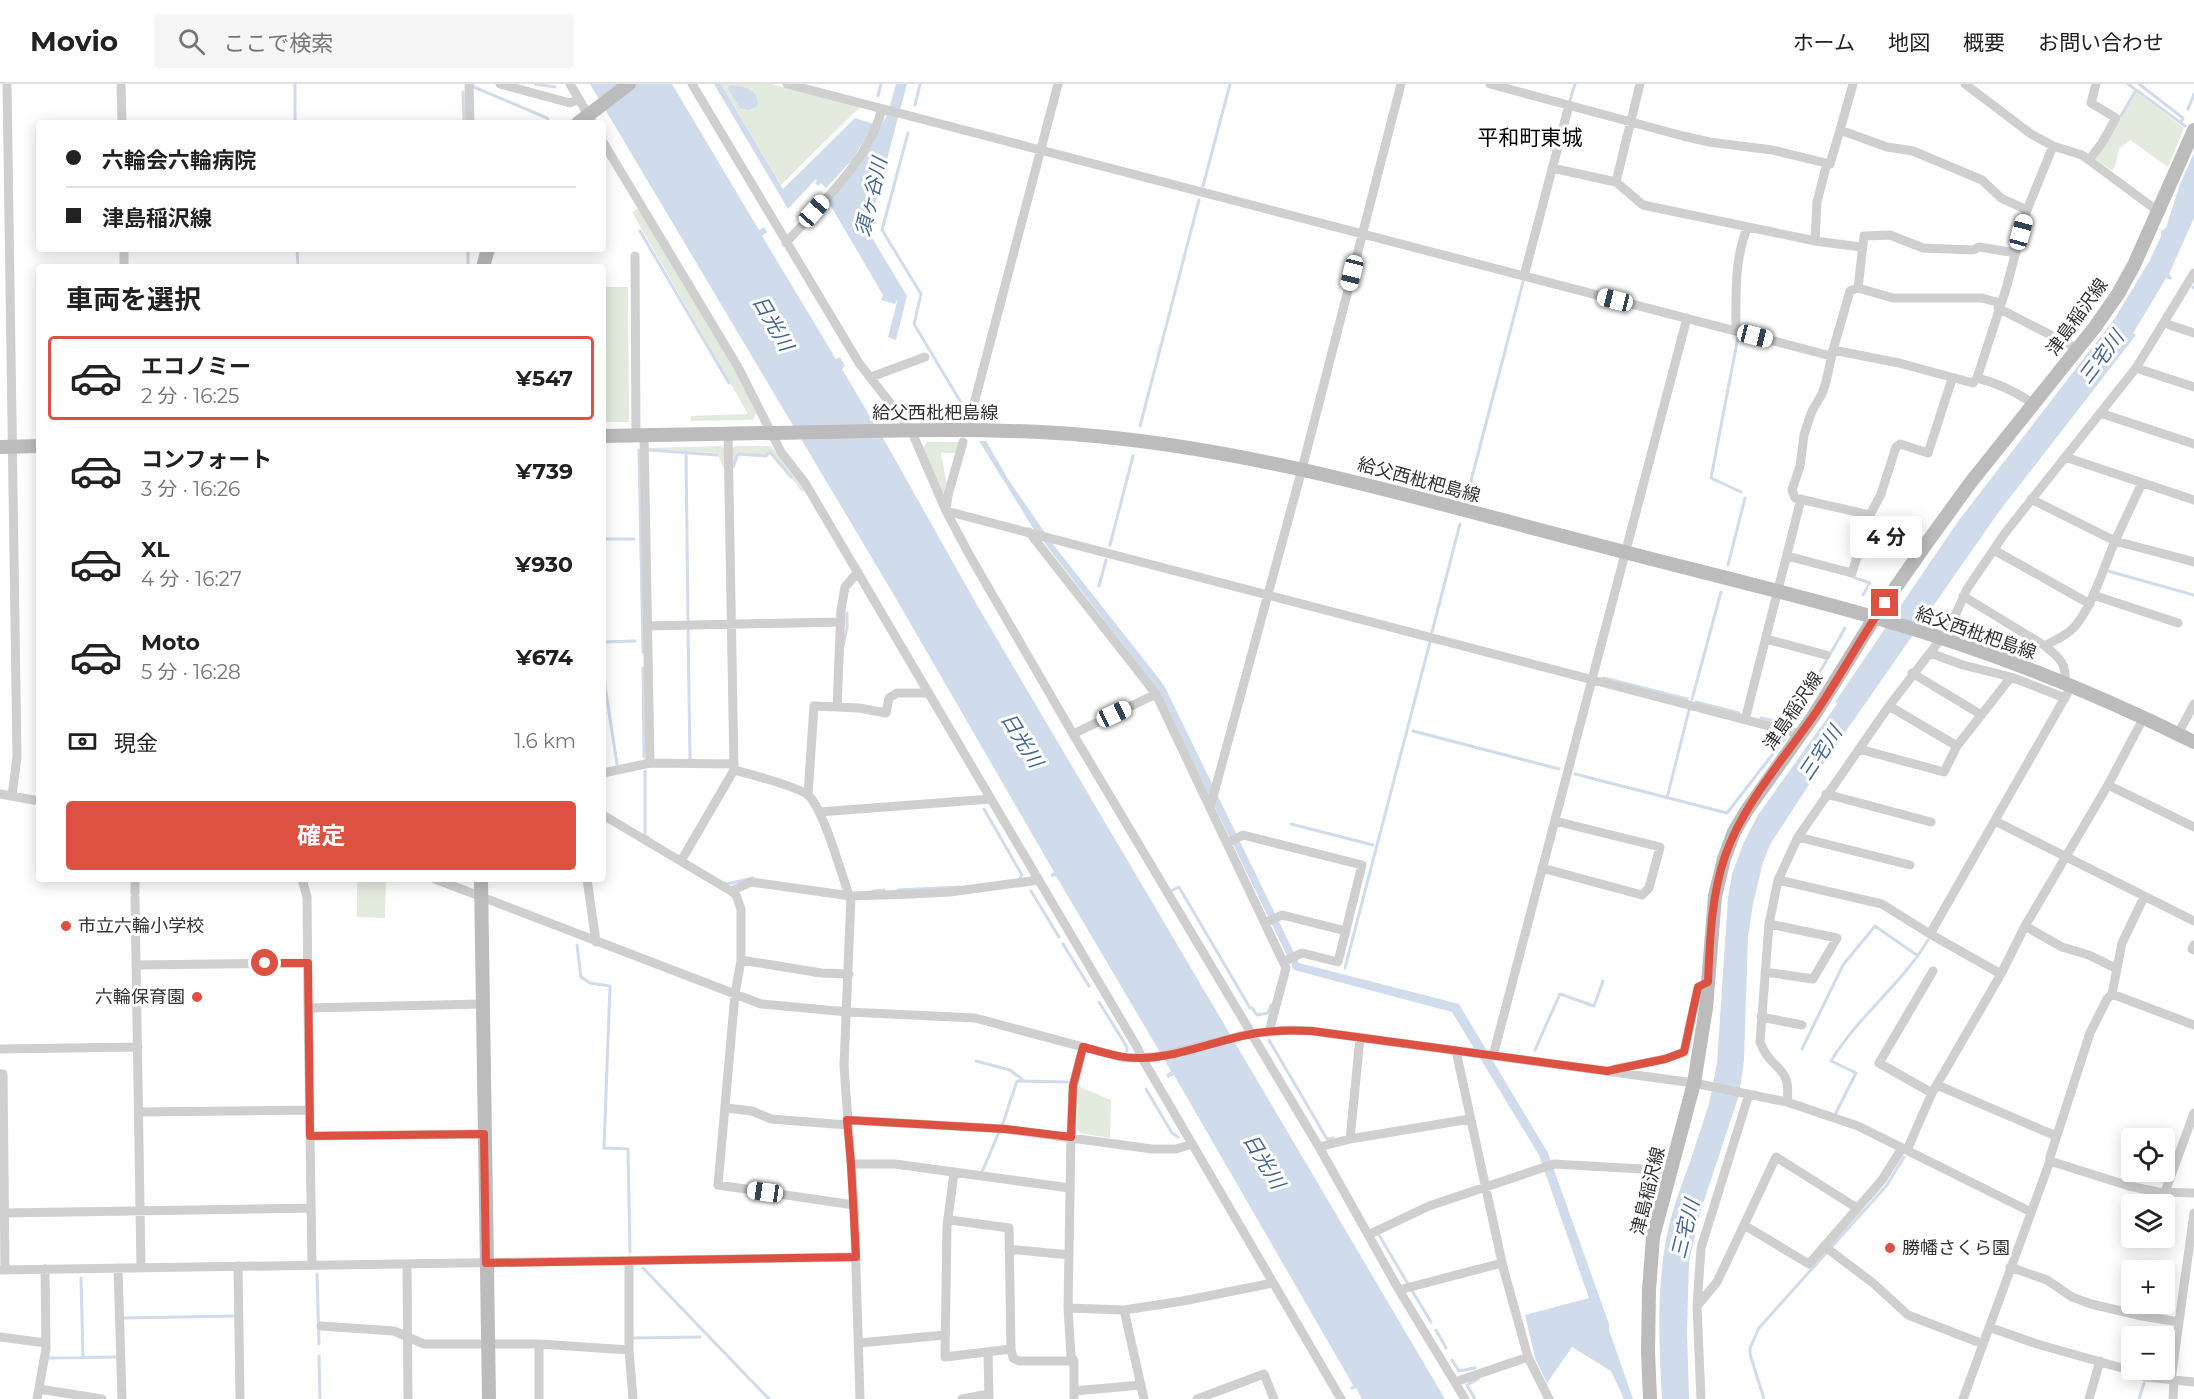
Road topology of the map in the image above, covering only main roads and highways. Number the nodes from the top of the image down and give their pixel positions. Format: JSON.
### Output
{"nodes":[{"id":1,"x":629,"y":84,"type":"edge"},
{"id":2,"x":588,"y":118,"type":"edge"},
{"id":3,"x":2194,"y":130,"type":"edge"},
{"id":4,"x":606,"y":436,"type":"edge"},
{"id":5,"x":36,"y":446,"type":"edge"},
{"id":6,"x":6,"y":447,"type":"edge"},
{"id":7,"x":1880,"y":619,"type":"junction"},
{"id":8,"x":2194,"y":742,"type":"edge"},
{"id":9,"x":481,"y":882,"type":"edge"},
{"id":10,"x":489,"y":1399,"type":"edge"},
{"id":11,"x":1650,"y":1399,"type":"edge"}],
"edges":[{"from":1,"to":2,"type":"main road"},
{"from":3,"to":7,"type":"main road","name":"津島稲沢線"},
{"from":4,"to":7,"type":"main road","name":"給父西枇杷島線"},
{"from":5,"to":6,"type":"main road"},
{"from":7,"to":8,"type":"main road","name":"給父西枇杷島線"},
{"from":7,"to":11,"type":"main road","name":"津島稲沢線"},
{"from":9,"to":10,"type":"main road"}]}
